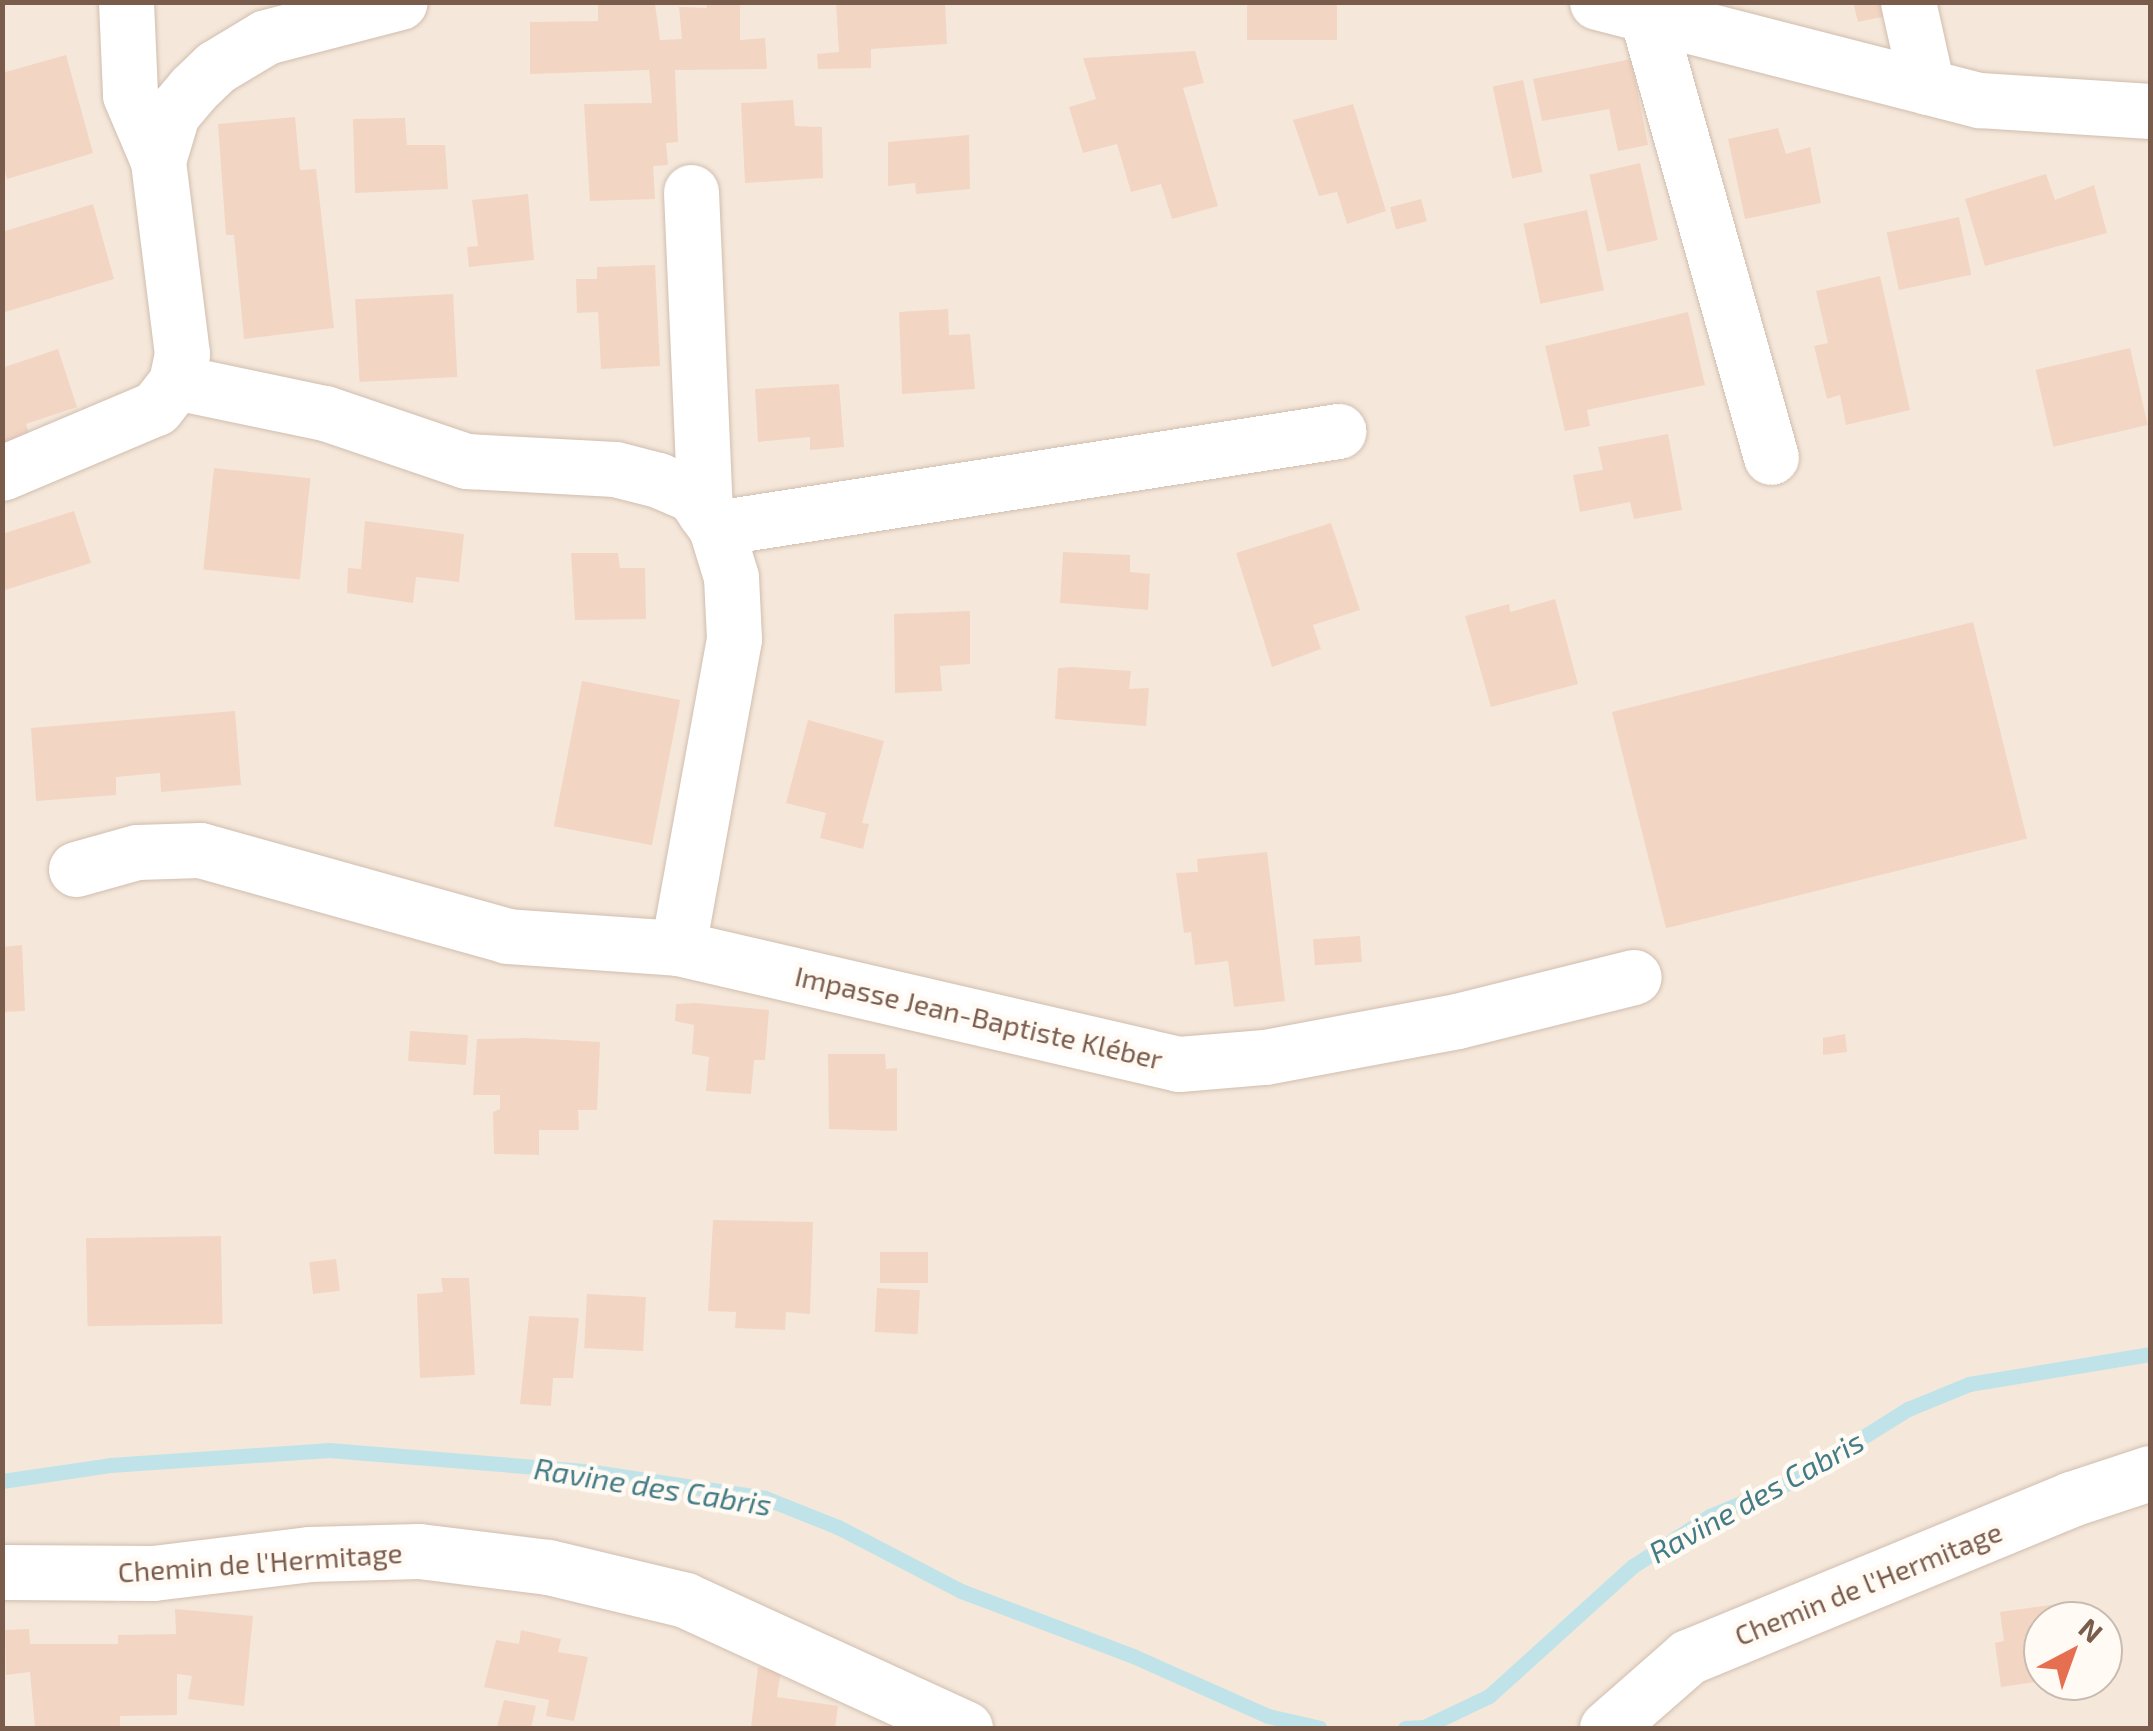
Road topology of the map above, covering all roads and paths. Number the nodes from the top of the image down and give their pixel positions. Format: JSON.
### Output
{"nodes":[{"id":1,"x":126,"y":2,"type":"edge"},
{"id":2,"x":400,"y":2,"type":"edge"},
{"id":3,"x":1908,"y":2,"type":"edge"},
{"id":4,"x":1622,"y":9,"type":"edge"},
{"id":5,"x":1927,"y":87,"type":"junction"},
{"id":6,"x":2150,"y":111,"type":"edge"},
{"id":7,"x":158,"y":162,"type":"junction"},
{"id":8,"x":692,"y":192,"type":"dead end"},
{"id":9,"x":176,"y":382,"type":"junction"},
{"id":10,"x":1338,"y":431,"type":"dead end"},
{"id":11,"x":1770,"y":456,"type":"dead end"},
{"id":12,"x":2,"y":474,"type":"edge"},
{"id":13,"x":711,"y":520,"type":"junction"},
{"id":14,"x":76,"y":870,"type":"dead end"},
{"id":15,"x":678,"y":948,"type":"junction"},
{"id":16,"x":1634,"y":977,"type":"dead end"},
{"id":17,"x":2150,"y":1473,"type":"edge"},
{"id":18,"x":2,"y":1572,"type":"edge"},
{"id":19,"x":965,"y":1728,"type":"edge"},
{"id":20,"x":1607,"y":1728,"type":"edge"}],
"edges":[{"from":1,"to":7,"type":"street"},
{"from":2,"to":7,"type":"street"},
{"from":3,"to":5,"type":"street"},
{"from":4,"to":5,"type":"street"},
{"from":4,"to":11,"type":"street"},
{"from":5,"to":6,"type":"street"},
{"from":7,"to":9,"type":"street"},
{"from":8,"to":13,"type":"street"},
{"from":9,"to":12,"type":"street"},
{"from":9,"to":13,"type":"street"},
{"from":10,"to":13,"type":"street"},
{"from":13,"to":15,"type":"street"},
{"from":14,"to":15,"type":"street","name":"Impasse Jean-Baptiste Kléber"},
{"from":15,"to":16,"type":"street","name":"Impasse Jean-Baptiste Kléber"},
{"from":17,"to":20,"type":"street","name":"Chemin de l'Hermitage"},
{"from":18,"to":19,"type":"street","name":"Chemin de l'Hermitage"}]}
